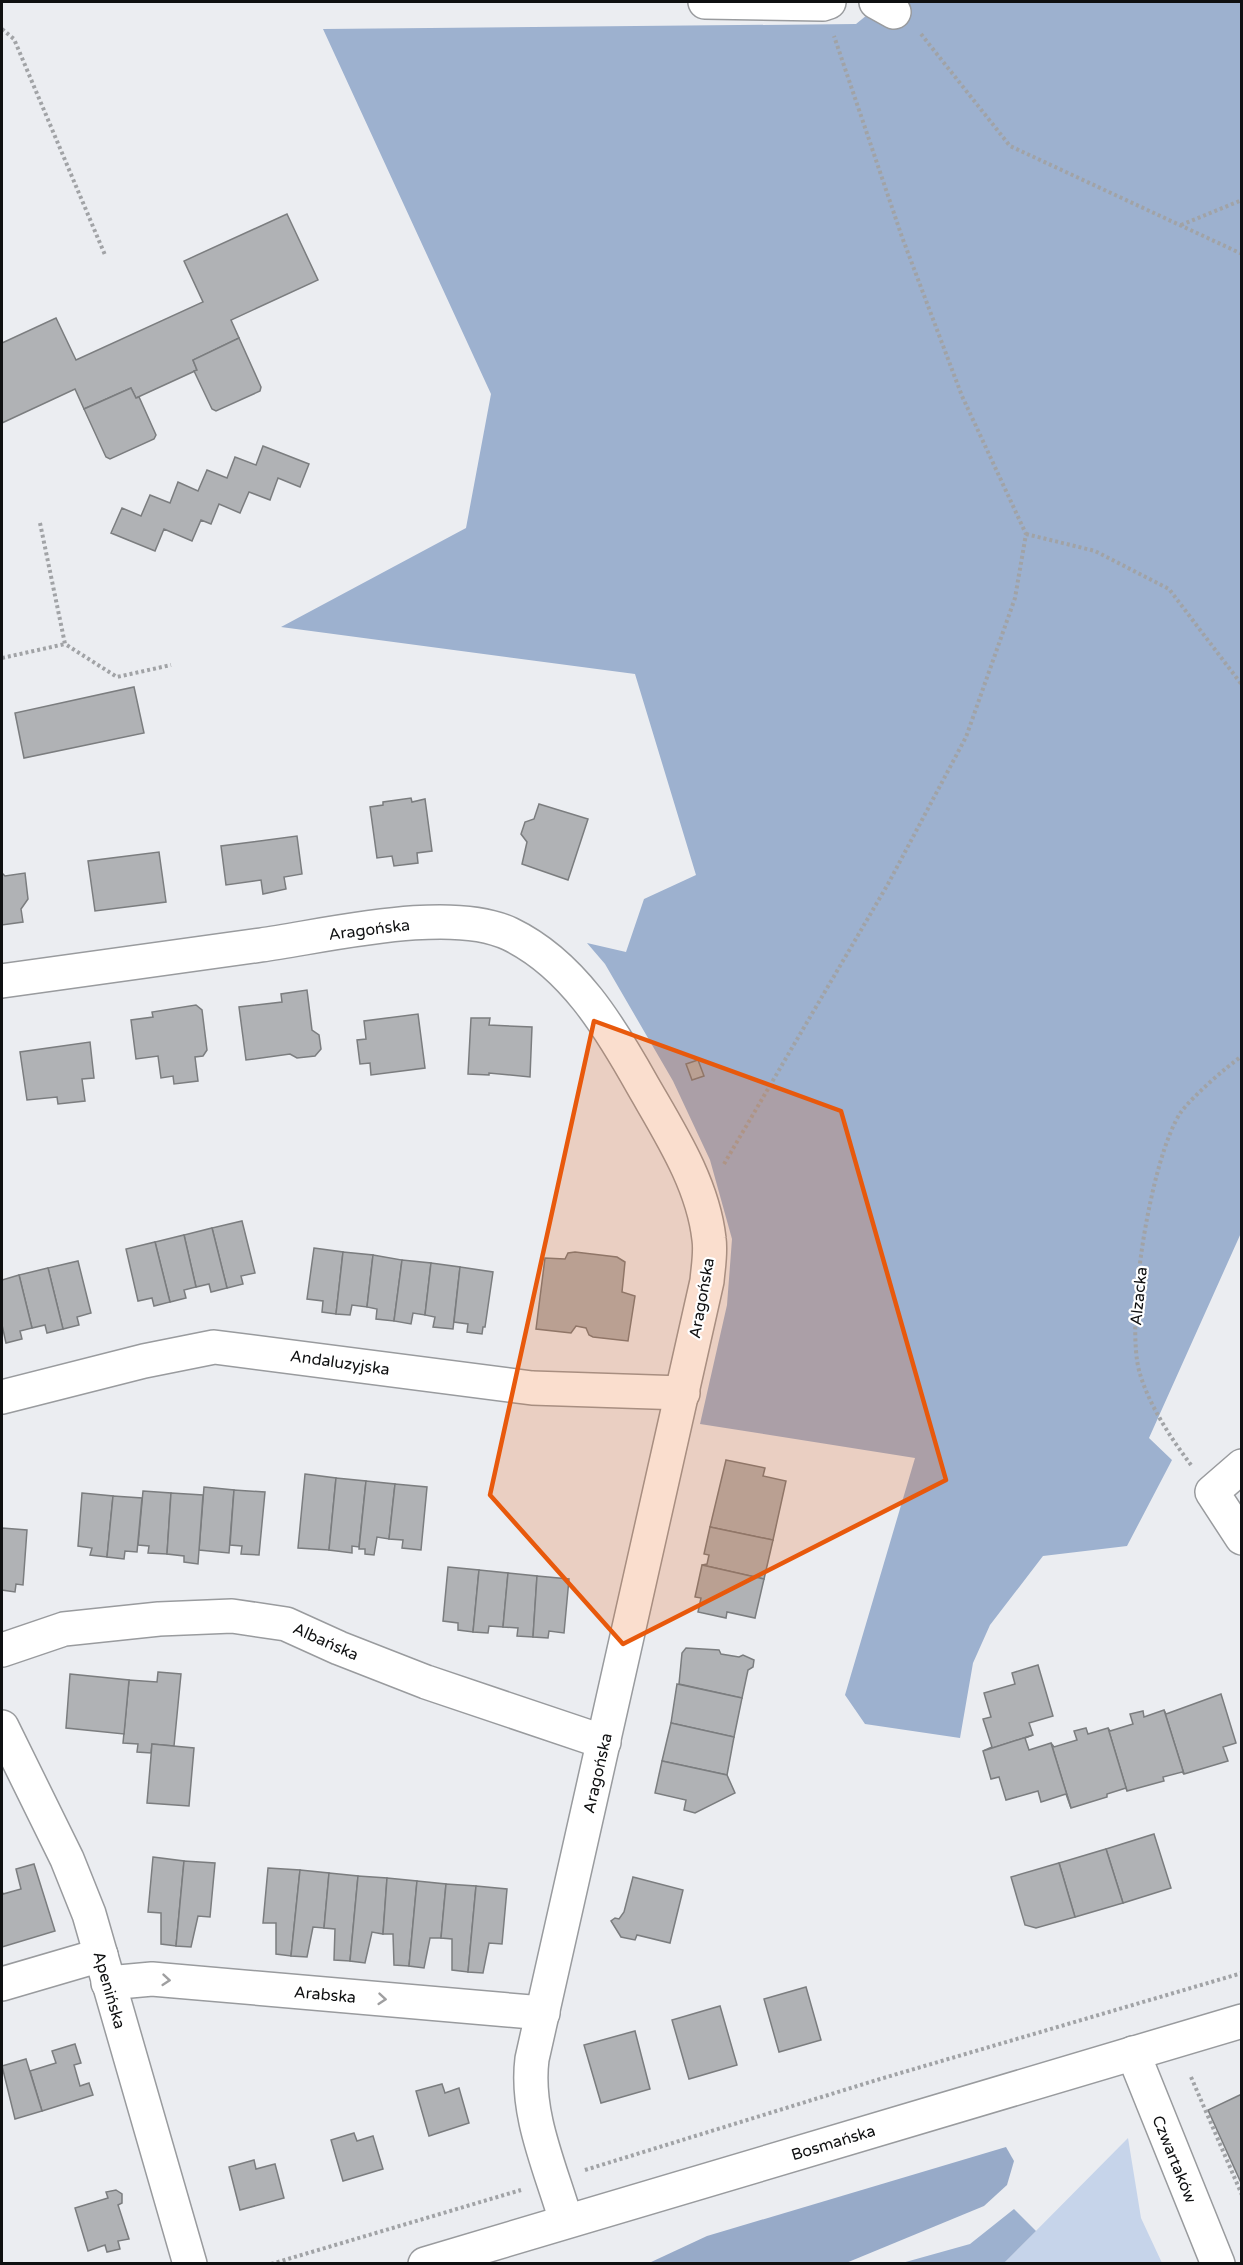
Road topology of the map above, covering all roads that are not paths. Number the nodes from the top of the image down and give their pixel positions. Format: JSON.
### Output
{"nodes":[{"id":1,"x":705,"y":2,"type":"edge"},
{"id":2,"x":826,"y":3,"type":"edge"},
{"id":3,"x":2,"y":981,"type":"edge"},
{"id":4,"x":683,"y":1393,"type":"junction"},
{"id":5,"x":2,"y":1397,"type":"edge"},
{"id":6,"x":1242,"y":1466,"type":"edge"},
{"id":7,"x":1242,"y":1538,"type":"edge"},
{"id":8,"x":2,"y":1650,"type":"edge"},
{"id":9,"x":2,"y":1727,"type":"edge"},
{"id":10,"x":604,"y":1742,"type":"junction"},
{"id":11,"x":104,"y":1969,"type":"junction"},
{"id":12,"x":2,"y":1984,"type":"edge"},
{"id":13,"x":543,"y":2013,"type":"junction"},
{"id":14,"x":1242,"y":2021,"type":"edge"},
{"id":15,"x":1133,"y":2053,"type":"junction"},
{"id":16,"x":566,"y":2222,"type":"junction"},
{"id":17,"x":190,"y":2264,"type":"edge"},
{"id":18,"x":425,"y":2264,"type":"edge"},
{"id":19,"x":1218,"y":2264,"type":"edge"}],
"edges":[{"from":1,"to":2,"type":"street"},
{"from":3,"to":4,"type":"street","name":"Aragońska"},
{"from":4,"to":5,"type":"street","name":"Andaluzyjska"},
{"from":4,"to":10,"type":"street","name":"Aragońska"},
{"from":6,"to":7,"type":"street"},
{"from":8,"to":10,"type":"street","name":"Albańska"},
{"from":9,"to":11,"type":"street","name":"Apenińska"},
{"from":10,"to":13,"type":"street","name":"Aragońska"},
{"from":11,"to":12,"type":"street","name":"Arabska"},
{"from":11,"to":13,"type":"street","name":"Arabska","one_way":true},
{"from":11,"to":17,"type":"street","name":"Apenińska"},
{"from":13,"to":16,"type":"street","name":"Aragońska"},
{"from":14,"to":15,"type":"street","name":"Bosmańska"},
{"from":15,"to":16,"type":"street","name":"Bosmańska"},
{"from":15,"to":19,"type":"street","name":"Czwartaków"},
{"from":16,"to":18,"type":"street","name":"Bosmańska"}]}
